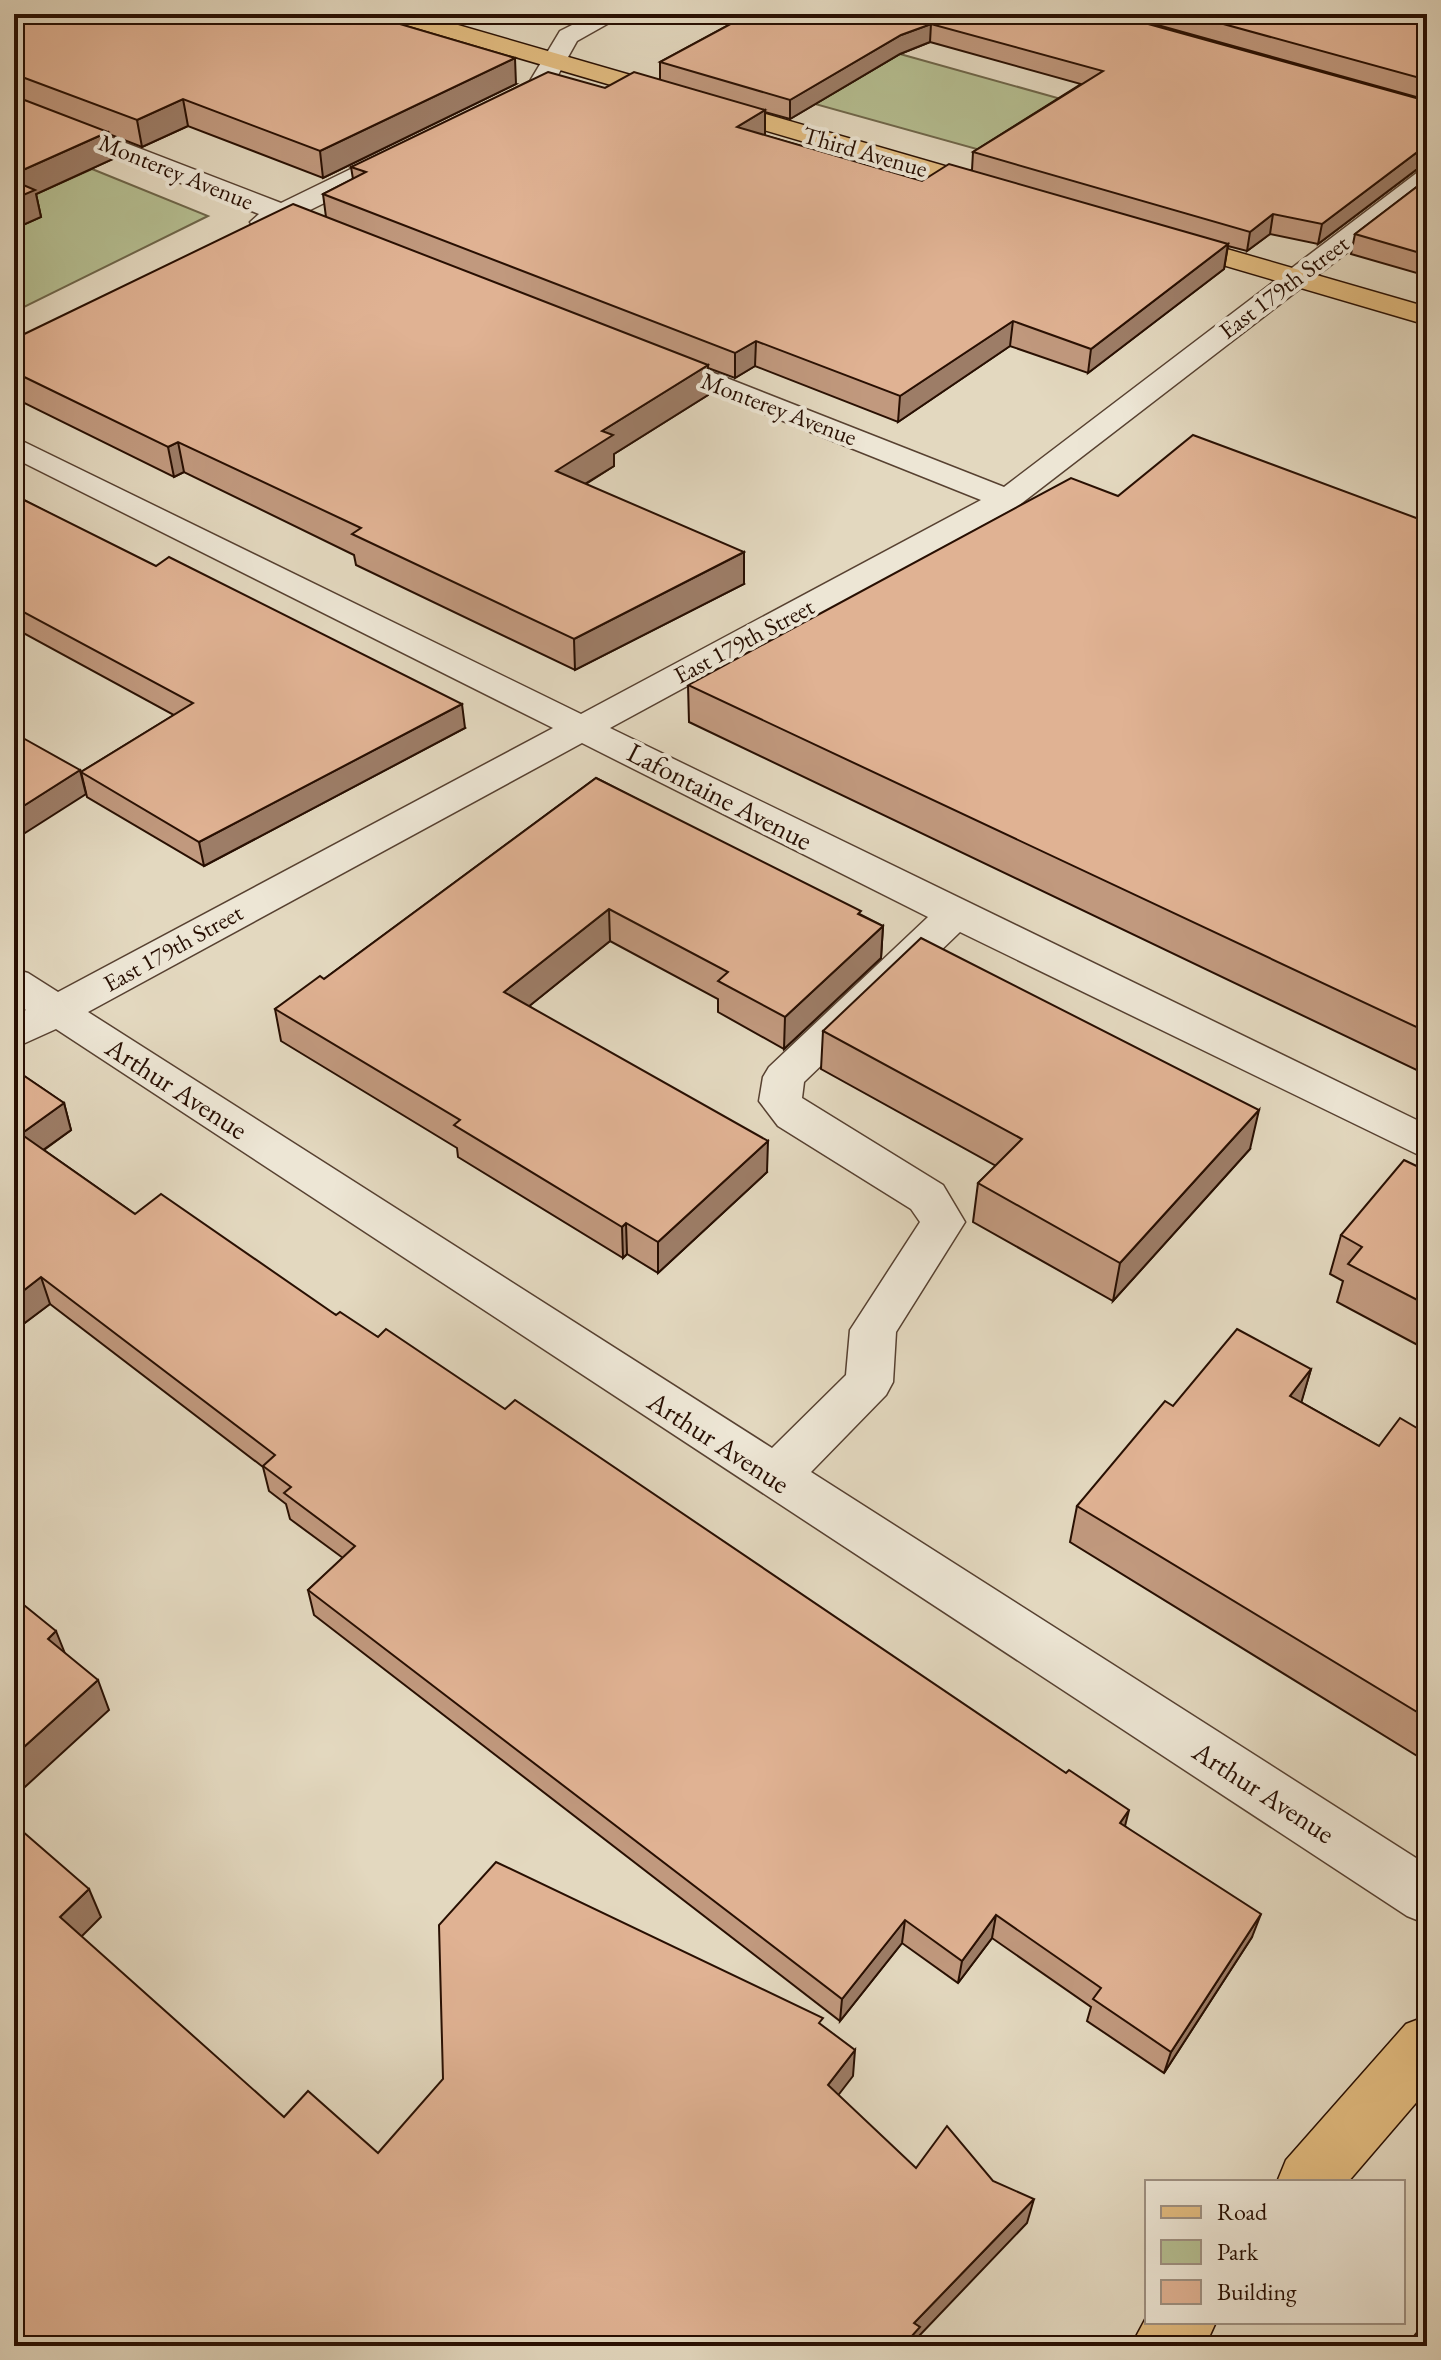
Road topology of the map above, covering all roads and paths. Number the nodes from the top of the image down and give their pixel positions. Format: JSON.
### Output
{"nodes":[{"id":1,"x":394,"y":14,"type":"edge"},
{"id":2,"x":613,"y":14,"type":"edge"},
{"id":3,"x":556,"y":61,"type":"junction"},
{"id":4,"x":14,"y":108,"type":"edge"},
{"id":5,"x":485,"y":114,"type":"edge"},
{"id":6,"x":429,"y":141,"type":"edge"},
{"id":7,"x":1427,"y":178,"type":"edge"},
{"id":8,"x":1013,"y":194,"type":"edge"},
{"id":9,"x":281,"y":213,"type":"junction"},
{"id":10,"x":1135,"y":230,"type":"edge"},
{"id":11,"x":237,"y":235,"type":"edge"},
{"id":12,"x":353,"y":242,"type":"edge"},
{"id":13,"x":1297,"y":278,"type":"junction"},
{"id":14,"x":1427,"y":316,"type":"edge"},
{"id":15,"x":620,"y":347,"type":"edge"},
{"id":16,"x":14,"y":446,"type":"edge"},
{"id":17,"x":1007,"y":499,"type":"junction"},
{"id":18,"x":584,"y":727,"type":"junction"},
{"id":19,"x":955,"y":914,"type":"junction"},
{"id":20,"x":14,"y":983,"type":"edge"},
{"id":21,"x":58,"y":1011,"type":"junction"},
{"id":22,"x":14,"y":1034,"type":"edge"},
{"id":23,"x":1427,"y":1143,"type":"edge"},
{"id":24,"x":774,"y":1478,"type":"junction"},
{"id":25,"x":1427,"y":1897,"type":"edge"},
{"id":26,"x":1427,"y":2045,"type":"edge"},
{"id":27,"x":1310,"y":2180,"type":"edge"},
{"id":28,"x":1182,"y":2324,"type":"edge"},
{"id":29,"x":1163,"y":2346,"type":"edge"}],
"edges":[{"from":1,"to":3,"type":"main road","name":"Third Avenue"},
{"from":2,"to":3,"type":"street"},
{"from":3,"to":5,"type":"street"},
{"from":3,"to":8,"type":"main road","name":"Third Avenue"},
{"from":4,"to":9,"type":"street","name":"Monterey Avenue"},
{"from":6,"to":9,"type":"street"},
{"from":7,"to":13,"type":"street","name":"East 179th Street"},
{"from":9,"to":11,"type":"street"},
{"from":9,"to":12,"type":"street","name":"Monterey Avenue"},
{"from":10,"to":13,"type":"main road"},
{"from":13,"to":14,"type":"main road"},
{"from":13,"to":17,"type":"street","name":"East 179th Street"},
{"from":15,"to":17,"type":"street","name":"Monterey Avenue"},
{"from":16,"to":18,"type":"street","name":"Lafontaine Avenue"},
{"from":17,"to":18,"type":"street","name":"East 179th Street"},
{"from":18,"to":19,"type":"street","name":"Lafontaine Avenue"},
{"from":18,"to":21,"type":"street","name":"East 179th Street"},
{"from":19,"to":23,"type":"street","name":"Lafontaine Avenue"},
{"from":19,"to":24,"type":"street"},
{"from":20,"to":21,"type":"street","name":"Arthur Avenue"},
{"from":21,"to":22,"type":"street","name":"East 179th Street"},
{"from":21,"to":24,"type":"street","name":"Arthur Avenue"},
{"from":24,"to":25,"type":"street","name":"Arthur Avenue"},
{"from":26,"to":27,"type":"main road"},
{"from":28,"to":29,"type":"main road"}]}
